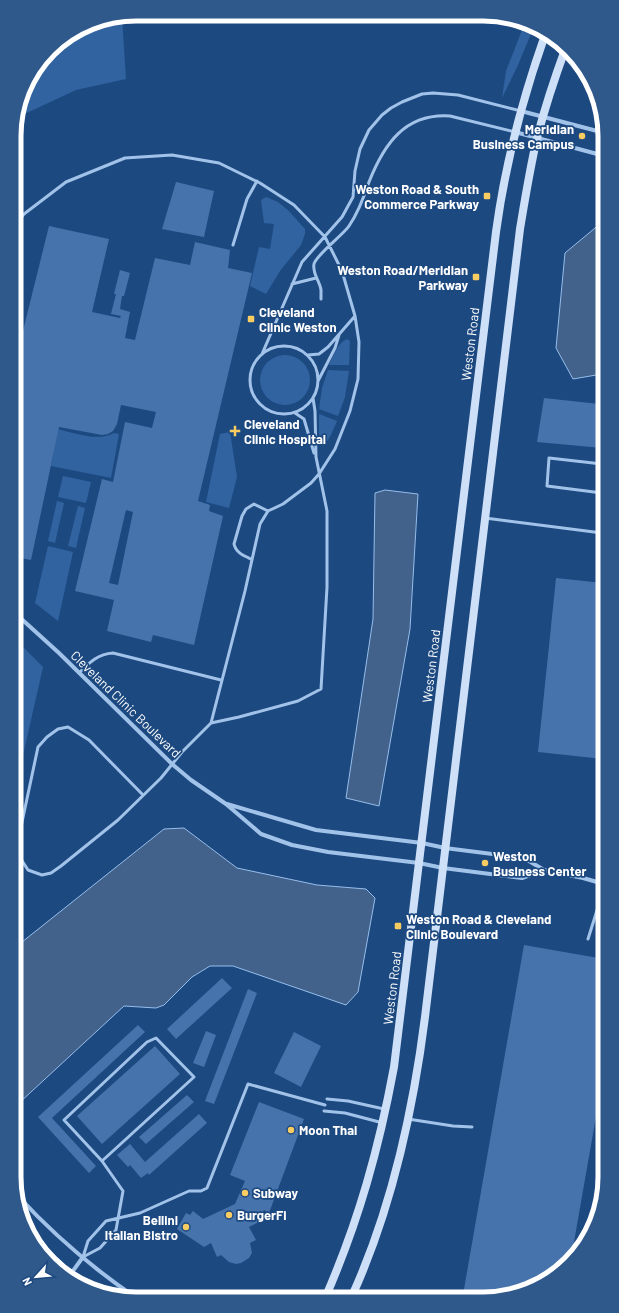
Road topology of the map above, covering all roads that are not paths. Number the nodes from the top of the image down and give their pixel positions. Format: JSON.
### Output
{"nodes":[{"id":1,"x":544,"y":39,"type":"edge"},
{"id":2,"x":563,"y":55,"type":"edge"},
{"id":3,"x":521,"y":110,"type":"junction"},
{"id":4,"x":543,"y":116,"type":"junction"},
{"id":5,"x":598,"y":131,"type":"edge"},
{"id":6,"x":515,"y":132,"type":"junction"},
{"id":7,"x":537,"y":138,"type":"junction"},
{"id":8,"x":598,"y":154,"type":"edge"},
{"id":9,"x":257,"y":181,"type":"junction"},
{"id":10,"x":21,"y":218,"type":"edge"},
{"id":11,"x":325,"y":237,"type":"junction"},
{"id":12,"x":233,"y":245,"type":"dead end"},
{"id":13,"x":330,"y":246,"type":"junction"},
{"id":14,"x":316,"y":278,"type":"junction"},
{"id":15,"x":292,"y":284,"type":"junction"},
{"id":16,"x":321,"y":299,"type":"dead end"},
{"id":17,"x":355,"y":316,"type":"junction"},
{"id":18,"x":340,"y":334,"type":"junction"},
{"id":19,"x":262,"y":354,"type":"junction"},
{"id":20,"x":308,"y":356,"type":"junction"},
{"id":21,"x":318,"y":382,"type":"junction"},
{"id":22,"x":313,"y":398,"type":"junction"},
{"id":23,"x":295,"y":412,"type":"junction"},
{"id":24,"x":316,"y":456,"type":"junction"},
{"id":25,"x":598,"y":464,"type":"edge"},
{"id":26,"x":319,"y":474,"type":"junction"},
{"id":27,"x":598,"y":492,"type":"edge"},
{"id":28,"x":268,"y":511,"type":"junction"},
{"id":29,"x":485,"y":518,"type":"junction"},
{"id":30,"x":598,"y":532,"type":"edge"},
{"id":31,"x":251,"y":559,"type":"junction"},
{"id":32,"x":21,"y":619,"type":"edge"},
{"id":33,"x":79,"y":673,"type":"junction"},
{"id":34,"x":222,"y":680,"type":"junction"},
{"id":35,"x":211,"y":723,"type":"junction"},
{"id":36,"x":172,"y":764,"type":"junction"},
{"id":37,"x":143,"y":795,"type":"junction"},
{"id":38,"x":226,"y":804,"type":"junction"},
{"id":39,"x":21,"y":825,"type":"edge"},
{"id":40,"x":422,"y":843,"type":"junction"},
{"id":41,"x":445,"y":848,"type":"junction"},
{"id":42,"x":21,"y":859,"type":"edge"},
{"id":43,"x":419,"y":863,"type":"junction"},
{"id":44,"x":443,"y":868,"type":"junction"},
{"id":45,"x":544,"y":870,"type":"junction"},
{"id":46,"x":598,"y":882,"type":"edge"},
{"id":47,"x":598,"y":907,"type":"edge"},
{"id":48,"x":588,"y":939,"type":"dead end"},
{"id":49,"x":327,"y":1099,"type":"dead end"},
{"id":50,"x":325,"y":1105,"type":"dead end"},
{"id":51,"x":386,"y":1109,"type":"junction"},
{"id":52,"x":324,"y":1111,"type":"dead end"},
{"id":53,"x":408,"y":1119,"type":"junction"},
{"id":54,"x":383,"y":1123,"type":"junction"},
{"id":55,"x":472,"y":1127,"type":"dead end"},
{"id":56,"x":102,"y":1161,"type":"junction"},
{"id":57,"x":24,"y":1203,"type":"edge"},
{"id":58,"x":118,"y":1217,"type":"junction"},
{"id":59,"x":83,"y":1257,"type":"junction"},
{"id":60,"x":72,"y":1272,"type":"edge"},
{"id":61,"x":128,"y":1291,"type":"edge"},
{"id":62,"x":328,"y":1292,"type":"edge"},
{"id":63,"x":354,"y":1292,"type":"edge"}],
"edges":[{"from":1,"to":3,"type":"main road","name":"Weston Road"},
{"from":2,"to":4,"type":"main road"},
{"from":3,"to":4,"type":"street"},
{"from":3,"to":6,"type":"main road","name":"Weston Road"},
{"from":3,"to":11,"type":"lane"},
{"from":4,"to":5,"type":"street"},
{"from":4,"to":7,"type":"main road"},
{"from":6,"to":7,"type":"street"},
{"from":6,"to":13,"type":"lane"},
{"from":6,"to":40,"type":"main road","name":"Weston Road"},
{"from":7,"to":8,"type":"street"},
{"from":7,"to":29,"type":"main road"},
{"from":9,"to":10,"type":"lane"},
{"from":9,"to":11,"type":"lane"},
{"from":9,"to":12,"type":"lane"},
{"from":11,"to":13,"type":"lane"},
{"from":11,"to":15,"type":"lane"},
{"from":13,"to":14,"type":"lane"},
{"from":13,"to":17,"type":"lane"},
{"from":14,"to":15,"type":"lane"},
{"from":14,"to":16,"type":"lane"},
{"from":15,"to":19,"type":"lane"},
{"from":17,"to":18,"type":"lane"},
{"from":17,"to":26,"type":"lane"},
{"from":18,"to":20,"type":"lane"},
{"from":18,"to":21,"type":"lane"},
{"from":19,"to":20,"type":"lane"},
{"from":19,"to":23,"type":"lane"},
{"from":20,"to":21,"type":"lane"},
{"from":21,"to":22,"type":"lane"},
{"from":22,"to":23,"type":"lane"},
{"from":22,"to":24,"type":"lane"},
{"from":23,"to":24,"type":"lane"},
{"from":24,"to":26,"type":"lane"},
{"from":25,"to":27,"type":"lane"},
{"from":26,"to":28,"type":"lane"},
{"from":26,"to":35,"type":"lane"},
{"from":28,"to":31,"type":"lane"},
{"from":28,"to":31,"type":"lane"},
{"from":29,"to":30,"type":"lane"},
{"from":29,"to":41,"type":"main road"},
{"from":31,"to":34,"type":"lane"},
{"from":32,"to":33,"type":"street","name":"Cleveland Clinic Boulevard"},
{"from":33,"to":34,"type":"lane"},
{"from":33,"to":36,"type":"street","name":"Cleveland Clinic Boulevard"},
{"from":34,"to":35,"type":"lane"},
{"from":35,"to":36,"type":"lane"},
{"from":36,"to":37,"type":"lane"},
{"from":36,"to":38,"type":"street","name":"Cleveland Clinic Boulevard"},
{"from":37,"to":39,"type":"lane"},
{"from":37,"to":42,"type":"lane"},
{"from":38,"to":40,"type":"street","name":"Cleveland Clinic Boulevard"},
{"from":38,"to":43,"type":"street","name":"Cleveland Clinic Boulevard"},
{"from":40,"to":41,"type":"street","name":"Cleveland Clinic Boulevard"},
{"from":40,"to":43,"type":"main road","name":"Weston Road"},
{"from":41,"to":44,"type":"main road"},
{"from":41,"to":45,"type":"street","name":"Cleveland Clinic Boulevard"},
{"from":43,"to":44,"type":"street","name":"Cleveland Clinic Boulevard"},
{"from":43,"to":51,"type":"main road","name":"Weston Road"},
{"from":44,"to":45,"type":"street","name":"Cleveland Clinic Boulevard"},
{"from":44,"to":53,"type":"main road"},
{"from":45,"to":46,"type":"street"},
{"from":47,"to":48,"type":"lane"},
{"from":49,"to":51,"type":"lane"},
{"from":50,"to":58,"type":"lane"},
{"from":51,"to":54,"type":"main road","name":"Weston Road"},
{"from":52,"to":54,"type":"lane"},
{"from":53,"to":55,"type":"lane"},
{"from":53,"to":63,"type":"main road"},
{"from":54,"to":62,"type":"main road","name":"Weston Road"},
{"from":56,"to":56,"type":"lane"},
{"from":56,"to":58,"type":"lane"},
{"from":57,"to":59,"type":"street"},
{"from":58,"to":59,"type":"lane"},
{"from":58,"to":59,"type":"lane"},
{"from":59,"to":60,"type":"street"},
{"from":59,"to":61,"type":"street"}]}
